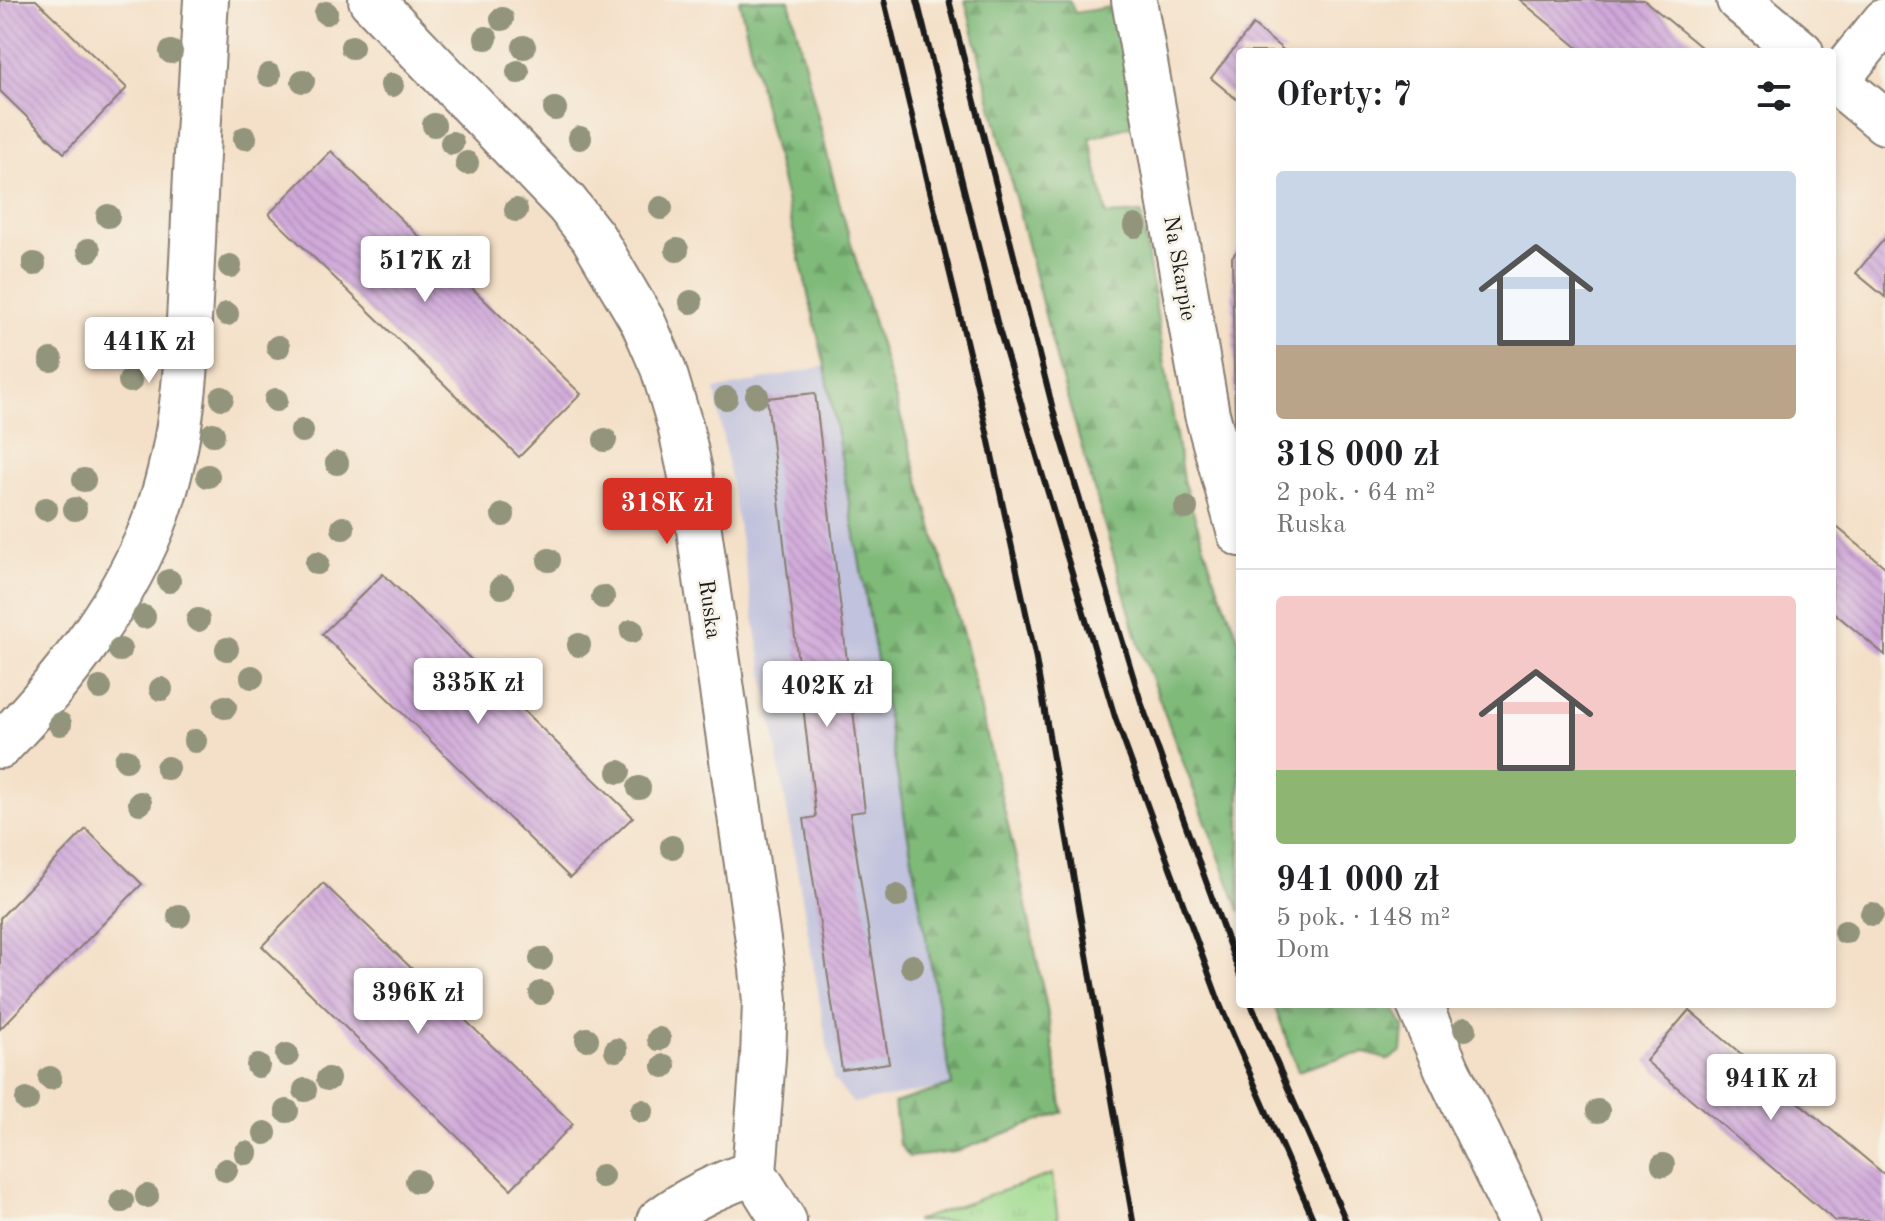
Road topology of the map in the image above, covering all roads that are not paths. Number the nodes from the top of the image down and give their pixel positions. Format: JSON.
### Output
{"nodes":[{"id":1,"x":206,"y":0,"type":"edge"},
{"id":2,"x":371,"y":0,"type":"edge"},
{"id":3,"x":1134,"y":0,"type":"edge"},
{"id":4,"x":1739,"y":0,"type":"edge"},
{"id":5,"x":1885,"y":21,"type":"edge"},
{"id":6,"x":1796,"y":48,"type":"edge"},
{"id":7,"x":1836,"y":78,"type":"edge"},
{"id":8,"x":1836,"y":82,"type":"edge"},
{"id":9,"x":1885,"y":122,"type":"edge"},
{"id":10,"x":1236,"y":519,"type":"edge"},
{"id":11,"x":0,"y":746,"type":"edge"},
{"id":12,"x":1421,"y":1008,"type":"edge"},
{"id":13,"x":754,"y":1173,"type":"junction"},
{"id":14,"x":659,"y":1221,"type":"edge"},
{"id":15,"x":784,"y":1221,"type":"edge"},
{"id":16,"x":1520,"y":1221,"type":"edge"}],
"edges":[{"from":1,"to":11,"type":"street"},
{"from":2,"to":13,"type":"street","name":"Ruska"},
{"from":3,"to":10,"type":"street","name":"Na Skarpie"},
{"from":4,"to":6,"type":"street"},
{"from":5,"to":7,"type":"street"},
{"from":8,"to":9,"type":"street"},
{"from":12,"to":16,"type":"street"},
{"from":13,"to":14,"type":"street"},
{"from":13,"to":15,"type":"street"}]}
